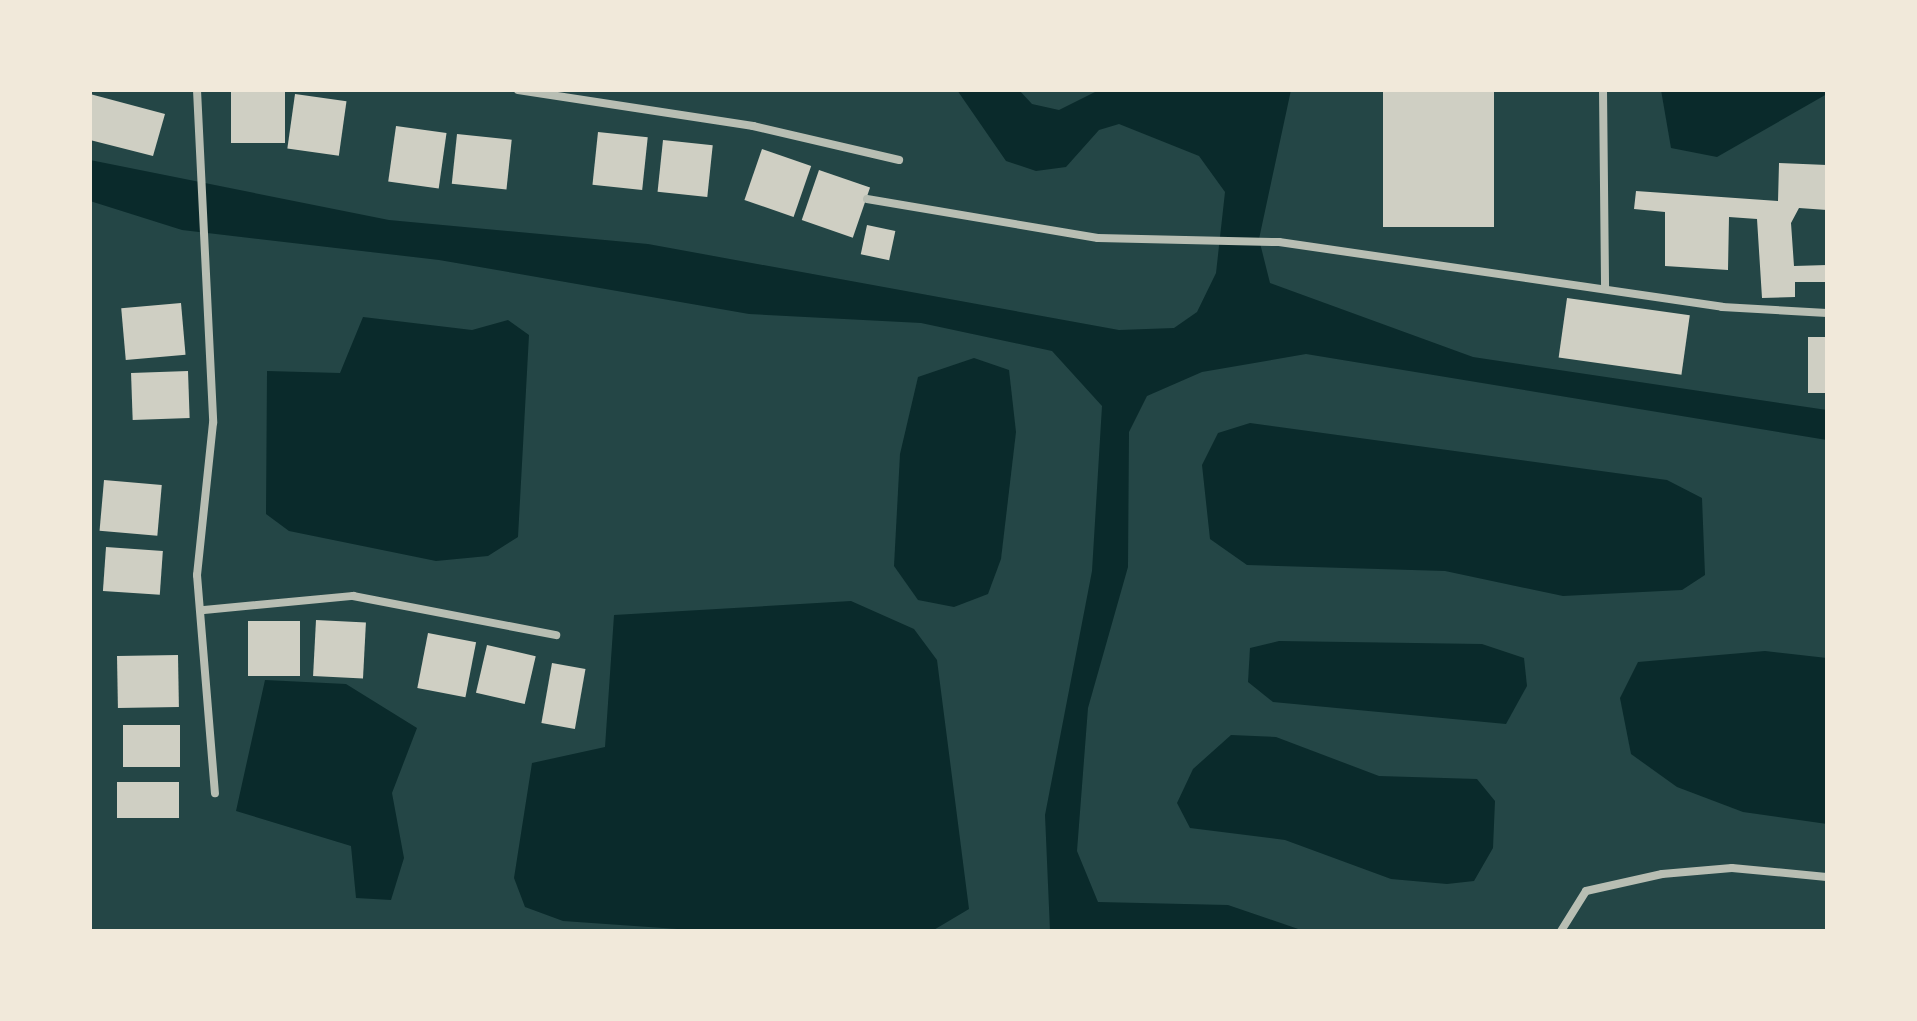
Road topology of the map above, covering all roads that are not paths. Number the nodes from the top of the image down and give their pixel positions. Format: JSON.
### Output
{"nodes":[{"id":1,"x":197,"y":90,"type":"edge"},
{"id":2,"x":518,"y":90,"type":"edge"},
{"id":3,"x":1603,"y":90,"type":"edge"},
{"id":4,"x":550,"y":93,"type":"edge"},
{"id":5,"x":898,"y":160,"type":"dead end"},
{"id":6,"x":867,"y":199,"type":"dead end"},
{"id":7,"x":1604,"y":289,"type":"junction"},
{"id":8,"x":1827,"y":312,"type":"edge"},
{"id":9,"x":204,"y":610,"type":"junction"},
{"id":10,"x":556,"y":635,"type":"dead end"},
{"id":11,"x":214,"y":793,"type":"dead end"},
{"id":12,"x":1827,"y":877,"type":"edge"},
{"id":13,"x":1561,"y":931,"type":"edge"}],
"edges":[{"from":1,"to":9,"type":"lane"},
{"from":2,"to":4,"type":"lane"},
{"from":3,"to":7,"type":"lane"},
{"from":4,"to":5,"type":"lane"},
{"from":6,"to":7,"type":"lane"},
{"from":7,"to":8,"type":"lane"},
{"from":9,"to":10,"type":"lane"},
{"from":9,"to":11,"type":"lane"},
{"from":12,"to":13,"type":"lane"}]}
